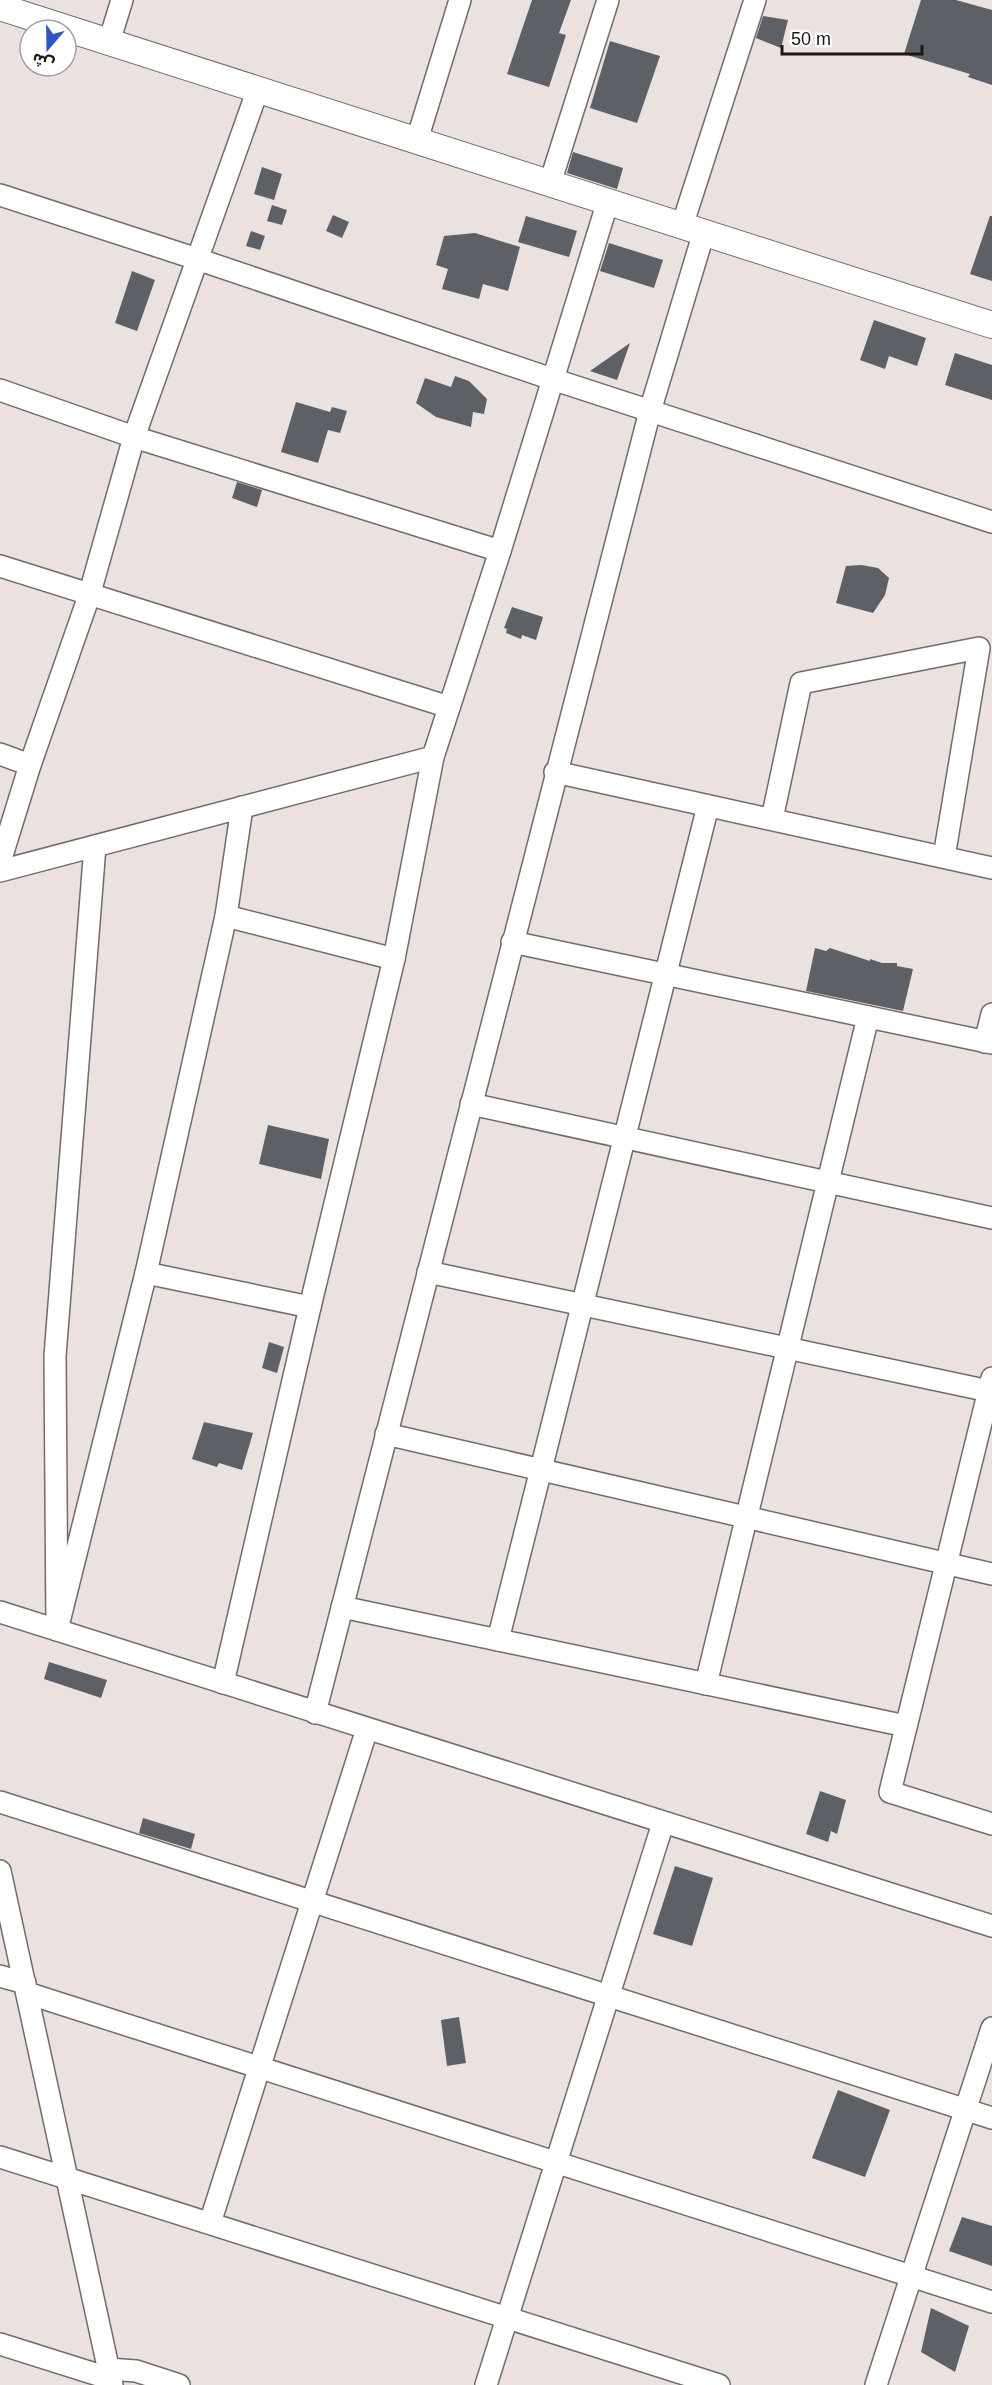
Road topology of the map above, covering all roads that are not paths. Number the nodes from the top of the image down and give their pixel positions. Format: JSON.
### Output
{"nodes":[{"id":1,"x":122,"y":0,"type":"edge"},
{"id":2,"x":460,"y":0,"type":"edge"},
{"id":3,"x":608,"y":0,"type":"edge"},
{"id":4,"x":755,"y":0,"type":"edge"},
{"id":5,"x":0,"y":7,"type":"edge"},
{"id":6,"x":109,"y":42,"type":"junction"},
{"id":7,"x":258,"y":89,"type":"junction"},
{"id":8,"x":417,"y":140,"type":"junction"},
{"id":9,"x":550,"y":183,"type":"junction"},
{"id":10,"x":0,"y":195,"type":"edge"},
{"id":11,"x":608,"y":201,"type":"junction"},
{"id":12,"x":693,"y":229,"type":"junction"},
{"id":13,"x":197,"y":259,"type":"junction"},
{"id":14,"x":992,"y":325,"type":"edge"},
{"id":15,"x":552,"y":379,"type":"junction"},
{"id":16,"x":0,"y":390,"type":"edge"},
{"id":17,"x":650,"y":411,"type":"junction"},
{"id":18,"x":134,"y":436,"type":"junction"},
{"id":19,"x":992,"y":522,"type":"edge"},
{"id":20,"x":500,"y":551,"type":"junction"},
{"id":21,"x":0,"y":566,"type":"edge"},
{"id":22,"x":89,"y":596,"type":"junction"},
{"id":23,"x":985,"y":643,"type":"edge"},
{"id":24,"x":982,"y":690,"type":"edge"},
{"id":25,"x":449,"y":707,"type":"junction"},
{"id":26,"x":0,"y":754,"type":"edge"},
{"id":27,"x":433,"y":757,"type":"junction"},
{"id":28,"x":30,"y":765,"type":"junction"},
{"id":29,"x":555,"y":772,"type":"junction"},
{"id":30,"x":708,"y":806,"type":"junction"},
{"id":31,"x":242,"y":807,"type":"junction"},
{"id":32,"x":772,"y":819,"type":"junction"},
{"id":33,"x":95,"y":846,"type":"junction"},
{"id":34,"x":944,"y":857,"type":"junction"},
{"id":35,"x":0,"y":862,"type":"edge"},
{"id":36,"x":992,"y":868,"type":"edge"},
{"id":37,"x":0,"y":871,"type":"edge"},
{"id":38,"x":226,"y":916,"type":"junction"},
{"id":39,"x":512,"y":942,"type":"junction"},
{"id":40,"x":394,"y":959,"type":"junction"},
{"id":41,"x":666,"y":975,"type":"junction"},
{"id":42,"x":992,"y":1014,"type":"edge"},
{"id":43,"x":868,"y":1017,"type":"junction"},
{"id":44,"x":989,"y":1043,"type":"edge"},
{"id":45,"x":471,"y":1104,"type":"junction"},
{"id":46,"x":625,"y":1137,"type":"junction"},
{"id":47,"x":828,"y":1182,"type":"junction"},
{"id":48,"x":992,"y":1218,"type":"edge"},
{"id":49,"x":428,"y":1272,"type":"junction"},
{"id":50,"x":146,"y":1273,"type":"junction"},
{"id":51,"x":582,"y":1305,"type":"junction"},
{"id":52,"x":310,"y":1307,"type":"junction"},
{"id":53,"x":787,"y":1349,"type":"junction"},
{"id":54,"x":990,"y":1384,"type":"edge"},
{"id":55,"x":386,"y":1434,"type":"junction"},
{"id":56,"x":540,"y":1470,"type":"junction"},
{"id":57,"x":746,"y":1517,"type":"junction"},
{"id":58,"x":946,"y":1564,"type":"junction"},
{"id":59,"x":992,"y":1574,"type":"edge"},
{"id":60,"x":342,"y":1607,"type":"junction"},
{"id":61,"x":0,"y":1612,"type":"edge"},
{"id":62,"x":57,"y":1630,"type":"junction"},
{"id":63,"x":498,"y":1640,"type":"junction"},
{"id":64,"x":223,"y":1683,"type":"junction"},
{"id":65,"x":706,"y":1683,"type":"junction"},
{"id":66,"x":315,"y":1713,"type":"junction"},
{"id":67,"x":906,"y":1726,"type":"junction"},
{"id":68,"x":367,"y":1729,"type":"junction"},
{"id":69,"x":0,"y":1802,"type":"edge"},
{"id":70,"x":663,"y":1823,"type":"junction"},
{"id":71,"x":992,"y":1824,"type":"edge"},
{"id":72,"x":0,"y":1871,"type":"edge"},
{"id":73,"x":314,"y":1901,"type":"junction"},
{"id":74,"x":992,"y":1926,"type":"edge"},
{"id":75,"x":0,"y":1976,"type":"edge"},
{"id":76,"x":26,"y":1988,"type":"junction"},
{"id":77,"x":610,"y":1995,"type":"junction"},
{"id":78,"x":992,"y":2028,"type":"edge"},
{"id":79,"x":259,"y":2067,"type":"junction"},
{"id":80,"x":966,"y":2109,"type":"junction"},
{"id":81,"x":992,"y":2118,"type":"edge"},
{"id":82,"x":0,"y":2157,"type":"edge"},
{"id":83,"x":558,"y":2162,"type":"junction"},
{"id":84,"x":67,"y":2178,"type":"junction"},
{"id":85,"x":210,"y":2223,"type":"junction"},
{"id":86,"x":912,"y":2275,"type":"junction"},
{"id":87,"x":992,"y":2301,"type":"edge"},
{"id":88,"x":506,"y":2317,"type":"junction"},
{"id":89,"x":0,"y":2344,"type":"edge"},
{"id":90,"x":110,"y":2378,"type":"edge"},
{"id":91,"x":179,"y":2385,"type":"edge"},
{"id":92,"x":486,"y":2385,"type":"edge"},
{"id":93,"x":719,"y":2385,"type":"edge"},
{"id":94,"x":876,"y":2385,"type":"edge"}],
"edges":[{"from":1,"to":6,"type":"street"},
{"from":2,"to":8,"type":"street"},
{"from":3,"to":9,"type":"street"},
{"from":4,"to":12,"type":"street"},
{"from":5,"to":6,"type":"street"},
{"from":6,"to":7,"type":"street"},
{"from":7,"to":8,"type":"street"},
{"from":7,"to":13,"type":"street"},
{"from":8,"to":9,"type":"street"},
{"from":9,"to":11,"type":"street"},
{"from":10,"to":13,"type":"street"},
{"from":11,"to":12,"type":"street"},
{"from":11,"to":15,"type":"street"},
{"from":12,"to":14,"type":"street"},
{"from":12,"to":17,"type":"street"},
{"from":13,"to":15,"type":"street"},
{"from":13,"to":18,"type":"street"},
{"from":15,"to":17,"type":"street"},
{"from":15,"to":20,"type":"street"},
{"from":16,"to":18,"type":"street"},
{"from":17,"to":19,"type":"street"},
{"from":17,"to":29,"type":"street"},
{"from":18,"to":20,"type":"street"},
{"from":18,"to":22,"type":"street"},
{"from":20,"to":25,"type":"street"},
{"from":21,"to":22,"type":"street"},
{"from":22,"to":25,"type":"street"},
{"from":22,"to":28,"type":"street"},
{"from":23,"to":24,"type":"street"},
{"from":23,"to":32,"type":"street"},
{"from":24,"to":34,"type":"street"},
{"from":25,"to":27,"type":"street"},
{"from":26,"to":28,"type":"street"},
{"from":27,"to":31,"type":"street"},
{"from":27,"to":40,"type":"street"},
{"from":28,"to":35,"type":"street"},
{"from":29,"to":30,"type":"street"},
{"from":29,"to":39,"type":"street"},
{"from":30,"to":32,"type":"street"},
{"from":30,"to":41,"type":"street"},
{"from":31,"to":33,"type":"street"},
{"from":31,"to":38,"type":"street"},
{"from":32,"to":34,"type":"street"},
{"from":33,"to":37,"type":"street"},
{"from":33,"to":62,"type":"street"},
{"from":34,"to":36,"type":"street"},
{"from":38,"to":40,"type":"street"},
{"from":38,"to":50,"type":"street"},
{"from":39,"to":41,"type":"street"},
{"from":39,"to":45,"type":"street"},
{"from":40,"to":52,"type":"street"},
{"from":41,"to":43,"type":"street"},
{"from":41,"to":46,"type":"street"},
{"from":42,"to":44,"type":"street"},
{"from":43,"to":44,"type":"street"},
{"from":43,"to":47,"type":"street"},
{"from":45,"to":46,"type":"street"},
{"from":45,"to":49,"type":"street"},
{"from":46,"to":47,"type":"street"},
{"from":46,"to":51,"type":"street"},
{"from":47,"to":48,"type":"street"},
{"from":47,"to":53,"type":"street"},
{"from":49,"to":51,"type":"street"},
{"from":49,"to":55,"type":"street"},
{"from":50,"to":52,"type":"street"},
{"from":50,"to":62,"type":"street"},
{"from":51,"to":53,"type":"street"},
{"from":51,"to":56,"type":"street"},
{"from":52,"to":64,"type":"street"},
{"from":53,"to":54,"type":"street"},
{"from":53,"to":57,"type":"street"},
{"from":54,"to":58,"type":"street"},
{"from":55,"to":56,"type":"street"},
{"from":55,"to":60,"type":"street"},
{"from":56,"to":57,"type":"street"},
{"from":56,"to":63,"type":"street"},
{"from":57,"to":58,"type":"street"},
{"from":57,"to":65,"type":"street"},
{"from":58,"to":59,"type":"street"},
{"from":58,"to":67,"type":"street"},
{"from":60,"to":63,"type":"street"},
{"from":60,"to":66,"type":"street"},
{"from":61,"to":62,"type":"street"},
{"from":62,"to":64,"type":"street"},
{"from":63,"to":65,"type":"street"},
{"from":64,"to":66,"type":"street"},
{"from":65,"to":67,"type":"street"},
{"from":66,"to":68,"type":"street"},
{"from":67,"to":71,"type":"street"},
{"from":68,"to":70,"type":"street"},
{"from":68,"to":73,"type":"street"},
{"from":69,"to":73,"type":"street"},
{"from":70,"to":74,"type":"street"},
{"from":70,"to":77,"type":"street"},
{"from":72,"to":76,"type":"street"},
{"from":73,"to":77,"type":"street"},
{"from":73,"to":79,"type":"street"},
{"from":75,"to":76,"type":"street"},
{"from":76,"to":79,"type":"street"},
{"from":76,"to":84,"type":"street"},
{"from":77,"to":80,"type":"street"},
{"from":77,"to":83,"type":"street"},
{"from":78,"to":80,"type":"street"},
{"from":79,"to":83,"type":"street"},
{"from":79,"to":85,"type":"street"},
{"from":80,"to":81,"type":"street"},
{"from":80,"to":86,"type":"street"},
{"from":82,"to":84,"type":"street"},
{"from":83,"to":86,"type":"street"},
{"from":83,"to":88,"type":"street"},
{"from":84,"to":85,"type":"street"},
{"from":84,"to":90,"type":"street"},
{"from":85,"to":88,"type":"street"},
{"from":86,"to":87,"type":"street"},
{"from":86,"to":94,"type":"street"},
{"from":88,"to":92,"type":"street"},
{"from":88,"to":93,"type":"street"},
{"from":89,"to":90,"type":"street"},
{"from":90,"to":91,"type":"street"}]}
